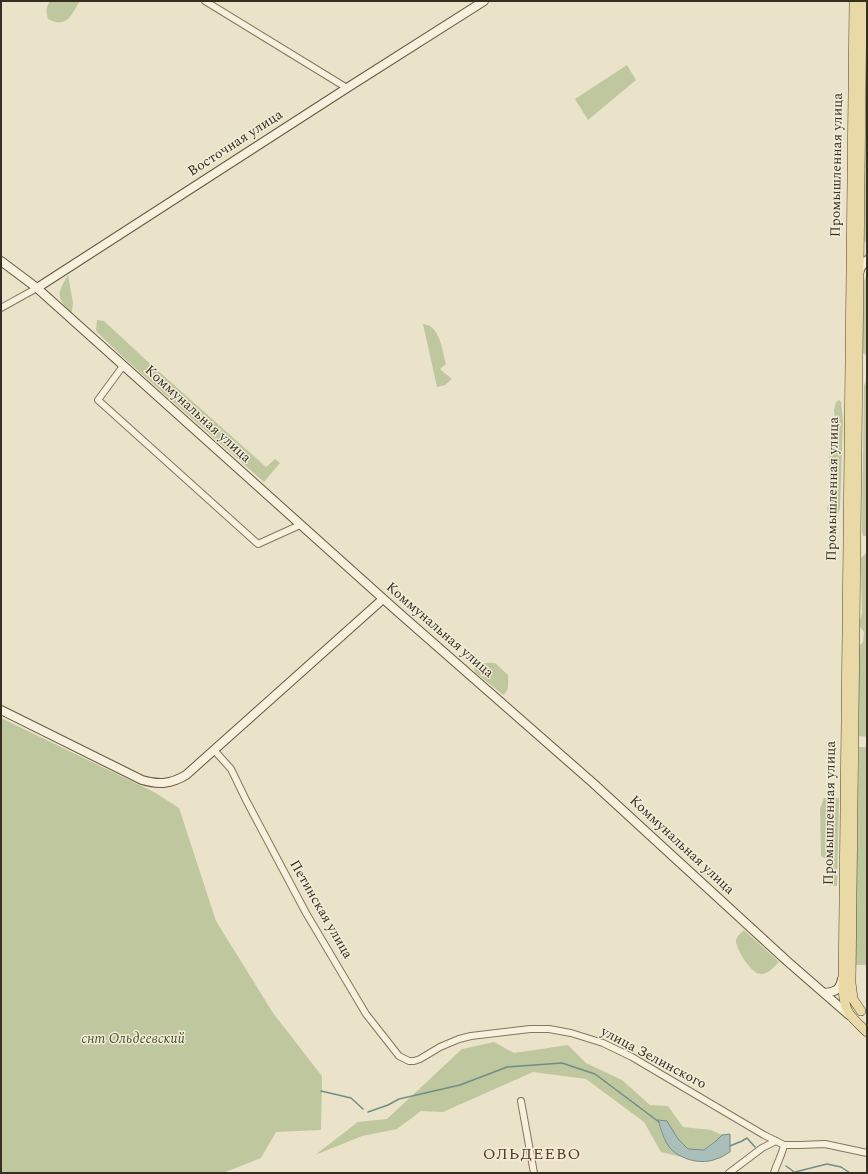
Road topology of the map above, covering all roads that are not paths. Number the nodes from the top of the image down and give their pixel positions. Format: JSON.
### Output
{"nodes":[{"id":1,"x":205,"y":1,"type":"edge"},
{"id":2,"x":484,"y":1,"type":"edge"},
{"id":3,"x":854,"y":1,"type":"edge"},
{"id":4,"x":862,"y":1,"type":"edge"},
{"id":5,"x":347,"y":88,"type":"junction"},
{"id":6,"x":856,"y":141,"type":"junction"},
{"id":7,"x":861,"y":257,"type":"edge"},
{"id":8,"x":1,"y":261,"type":"edge"},
{"id":9,"x":37,"y":288,"type":"junction"},
{"id":10,"x":1,"y":308,"type":"edge"},
{"id":11,"x":123,"y":366,"type":"junction"},
{"id":12,"x":854,"y":369,"type":"junction"},
{"id":13,"x":300,"y":525,"type":"junction"},
{"id":14,"x":383,"y":599,"type":"junction"},
{"id":15,"x":1,"y":710,"type":"edge"},
{"id":16,"x":214,"y":750,"type":"junction"},
{"id":17,"x":849,"y":793,"type":"junction"},
{"id":18,"x":843,"y":977,"type":"junction"},
{"id":19,"x":824,"y":993,"type":"junction"},
{"id":20,"x":852,"y":993,"type":"junction"},
{"id":21,"x":844,"y":999,"type":"junction"},
{"id":22,"x":864,"y":1014,"type":"edge"},
{"id":23,"x":849,"y":1015,"type":"junction"},
{"id":24,"x":867,"y":1032,"type":"edge"},
{"id":25,"x":399,"y":1056,"type":"joint"},
{"id":26,"x":521,"y":1101,"type":"dead end"},
{"id":27,"x":776,"y":1141,"type":"junction"},
{"id":28,"x":784,"y":1145,"type":"junction"},
{"id":29,"x":867,"y":1153,"type":"edge"},
{"id":30,"x":534,"y":1173,"type":"edge"},
{"id":31,"x":729,"y":1173,"type":"edge"},
{"id":32,"x":774,"y":1173,"type":"edge"}],
"edges":[{"from":1,"to":5,"type":"street"},
{"from":2,"to":5,"type":"main road","name":"Восточная улица"},
{"from":3,"to":6,"type":"main road","name":"Промышленная улица"},
{"from":4,"to":6,"type":"main road","name":"Промышленная улица"},
{"from":5,"to":9,"type":"main road","name":"Восточная улица"},
{"from":6,"to":7,"type":"main road","name":"Промышленная улица"},
{"from":7,"to":12,"type":"main road","name":"Промышленная улица"},
{"from":7,"to":12,"type":"main road","name":"Промышленная улица"},
{"from":8,"to":9,"type":"main road","name":"Коммунальная улица"},
{"from":9,"to":10,"type":"street","name":"Восточная улица"},
{"from":9,"to":11,"type":"main road","name":"Коммунальная улица"},
{"from":11,"to":13,"type":"main road","name":"Коммунальная улица"},
{"from":11,"to":13,"type":"street"},
{"from":12,"to":17,"type":"main road","name":"Промышленная улица"},
{"from":13,"to":14,"type":"main road","name":"Коммунальная улица"},
{"from":14,"to":16,"type":"main road"},
{"from":14,"to":19,"type":"main road","name":"Коммунальная улица"},
{"from":15,"to":16,"type":"main road"},
{"from":16,"to":25,"type":"street","name":"Петинская улица"},
{"from":17,"to":18,"type":"main road","name":"Промышленная улица"},
{"from":17,"to":20,"type":"main road","name":"Промышленная улица"},
{"from":18,"to":19,"type":"main road"},
{"from":18,"to":21,"type":"main road","name":"Промышленная улица"},
{"from":19,"to":21,"type":"main road","name":"Промышленная улица"},
{"from":19,"to":23,"type":"main road","name":"Промышленная улица"},
{"from":20,"to":21,"type":"main road"},
{"from":20,"to":22,"type":"main road","name":"Промышленная улица"},
{"from":21,"to":22,"type":"main road","name":"Промышленная улица"},
{"from":21,"to":23,"type":"main road","name":"Промышленная улица"},
{"from":23,"to":24,"type":"main road","name":"Промышленная улица"},
{"from":25,"to":27,"type":"street","name":"улица Зелинского"},
{"from":26,"to":30,"type":"street"},
{"from":27,"to":28,"type":"street","name":"улица Зелинского"},
{"from":27,"to":31,"type":"street"},
{"from":28,"to":29,"type":"street","name":"улица Зелинского"},
{"from":28,"to":32,"type":"street"}]}
